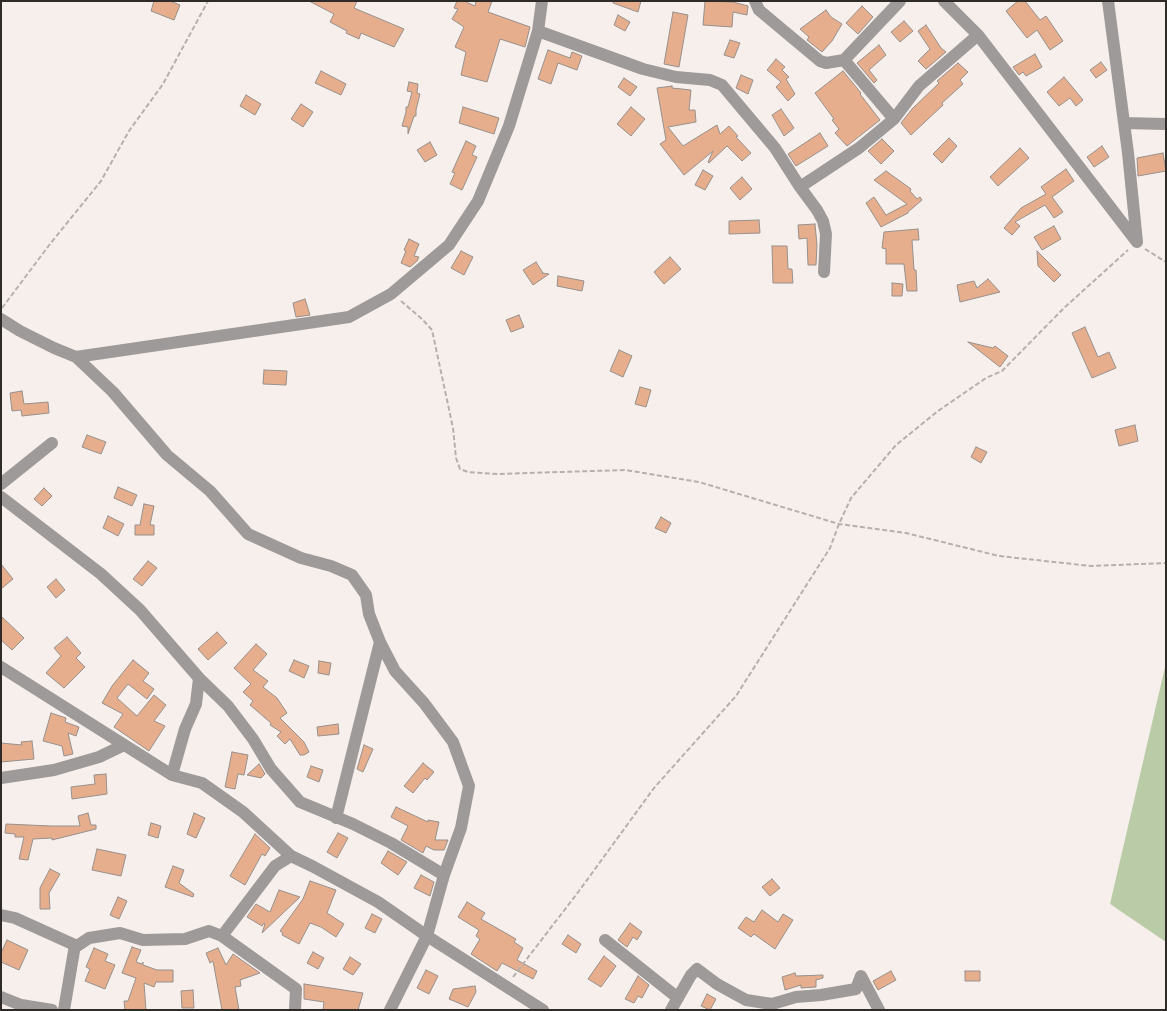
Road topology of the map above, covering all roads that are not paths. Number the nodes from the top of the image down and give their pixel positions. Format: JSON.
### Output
{"nodes":[{"id":1,"x":542,"y":1,"type":"edge"},
{"id":2,"x":755,"y":1,"type":"edge"},
{"id":3,"x":900,"y":1,"type":"edge"},
{"id":4,"x":944,"y":1,"type":"edge"},
{"id":5,"x":1108,"y":1,"type":"edge"},
{"id":6,"x":538,"y":31,"type":"junction"},
{"id":7,"x":978,"y":35,"type":"junction"},
{"id":8,"x":844,"y":60,"type":"junction"},
{"id":9,"x":894,"y":119,"type":"junction"},
{"id":10,"x":1124,"y":123,"type":"junction"},
{"id":11,"x":1166,"y":124,"type":"edge"},
{"id":12,"x":800,"y":187,"type":"junction"},
{"id":13,"x":824,"y":272,"type":"dead end"},
{"id":14,"x":1,"y":319,"type":"edge"},
{"id":15,"x":76,"y":357,"type":"junction"},
{"id":16,"x":52,"y":443,"type":"dead end"},
{"id":17,"x":1,"y":484,"type":"edge"},
{"id":18,"x":1,"y":496,"type":"edge"},
{"id":19,"x":380,"y":642,"type":"junction"},
{"id":20,"x":1,"y":667,"type":"edge"},
{"id":21,"x":199,"y":678,"type":"junction"},
{"id":22,"x":124,"y":746,"type":"junction"},
{"id":23,"x":172,"y":775,"type":"junction"},
{"id":24,"x":1,"y":778,"type":"edge"},
{"id":25,"x":336,"y":818,"type":"junction"},
{"id":26,"x":291,"y":856,"type":"junction"},
{"id":27,"x":444,"y":875,"type":"junction"},
{"id":28,"x":1,"y":915,"type":"edge"},
{"id":29,"x":222,"y":936,"type":"junction"},
{"id":30,"x":427,"y":936,"type":"junction"},
{"id":31,"x":605,"y":940,"type":"dead end"},
{"id":32,"x":77,"y":946,"type":"junction"},
{"id":33,"x":1,"y":997,"type":"edge"},
{"id":34,"x":678,"y":998,"type":"junction"},
{"id":35,"x":52,"y":1010,"type":"edge"},
{"id":36,"x":64,"y":1010,"type":"edge"},
{"id":37,"x":295,"y":1010,"type":"edge"},
{"id":38,"x":390,"y":1010,"type":"edge"},
{"id":39,"x":543,"y":1010,"type":"edge"},
{"id":40,"x":671,"y":1010,"type":"edge"},
{"id":41,"x":879,"y":1010,"type":"edge"}],
"edges":[{"from":1,"to":6,"type":"street"},
{"from":2,"to":8,"type":"street"},
{"from":3,"to":8,"type":"street"},
{"from":4,"to":7,"type":"street"},
{"from":5,"to":10,"type":"street"},
{"from":6,"to":12,"type":"street"},
{"from":6,"to":15,"type":"street"},
{"from":7,"to":9,"type":"street"},
{"from":7,"to":10,"type":"street"},
{"from":8,"to":9,"type":"street"},
{"from":9,"to":12,"type":"street"},
{"from":10,"to":11,"type":"street"},
{"from":12,"to":13,"type":"street"},
{"from":14,"to":15,"type":"street"},
{"from":15,"to":19,"type":"street"},
{"from":16,"to":17,"type":"street"},
{"from":18,"to":21,"type":"street"},
{"from":19,"to":25,"type":"street"},
{"from":19,"to":27,"type":"street"},
{"from":20,"to":22,"type":"street"},
{"from":21,"to":23,"type":"street"},
{"from":21,"to":25,"type":"street"},
{"from":22,"to":23,"type":"street"},
{"from":22,"to":24,"type":"street"},
{"from":23,"to":26,"type":"street"},
{"from":25,"to":27,"type":"street"},
{"from":26,"to":29,"type":"street"},
{"from":26,"to":30,"type":"street"},
{"from":27,"to":30,"type":"street"},
{"from":28,"to":32,"type":"street"},
{"from":29,"to":32,"type":"street"},
{"from":29,"to":37,"type":"street"},
{"from":30,"to":38,"type":"street"},
{"from":30,"to":39,"type":"street"},
{"from":31,"to":34,"type":"street"},
{"from":32,"to":36,"type":"street"},
{"from":33,"to":35,"type":"street"},
{"from":34,"to":40,"type":"street"},
{"from":34,"to":41,"type":"street"}]}
